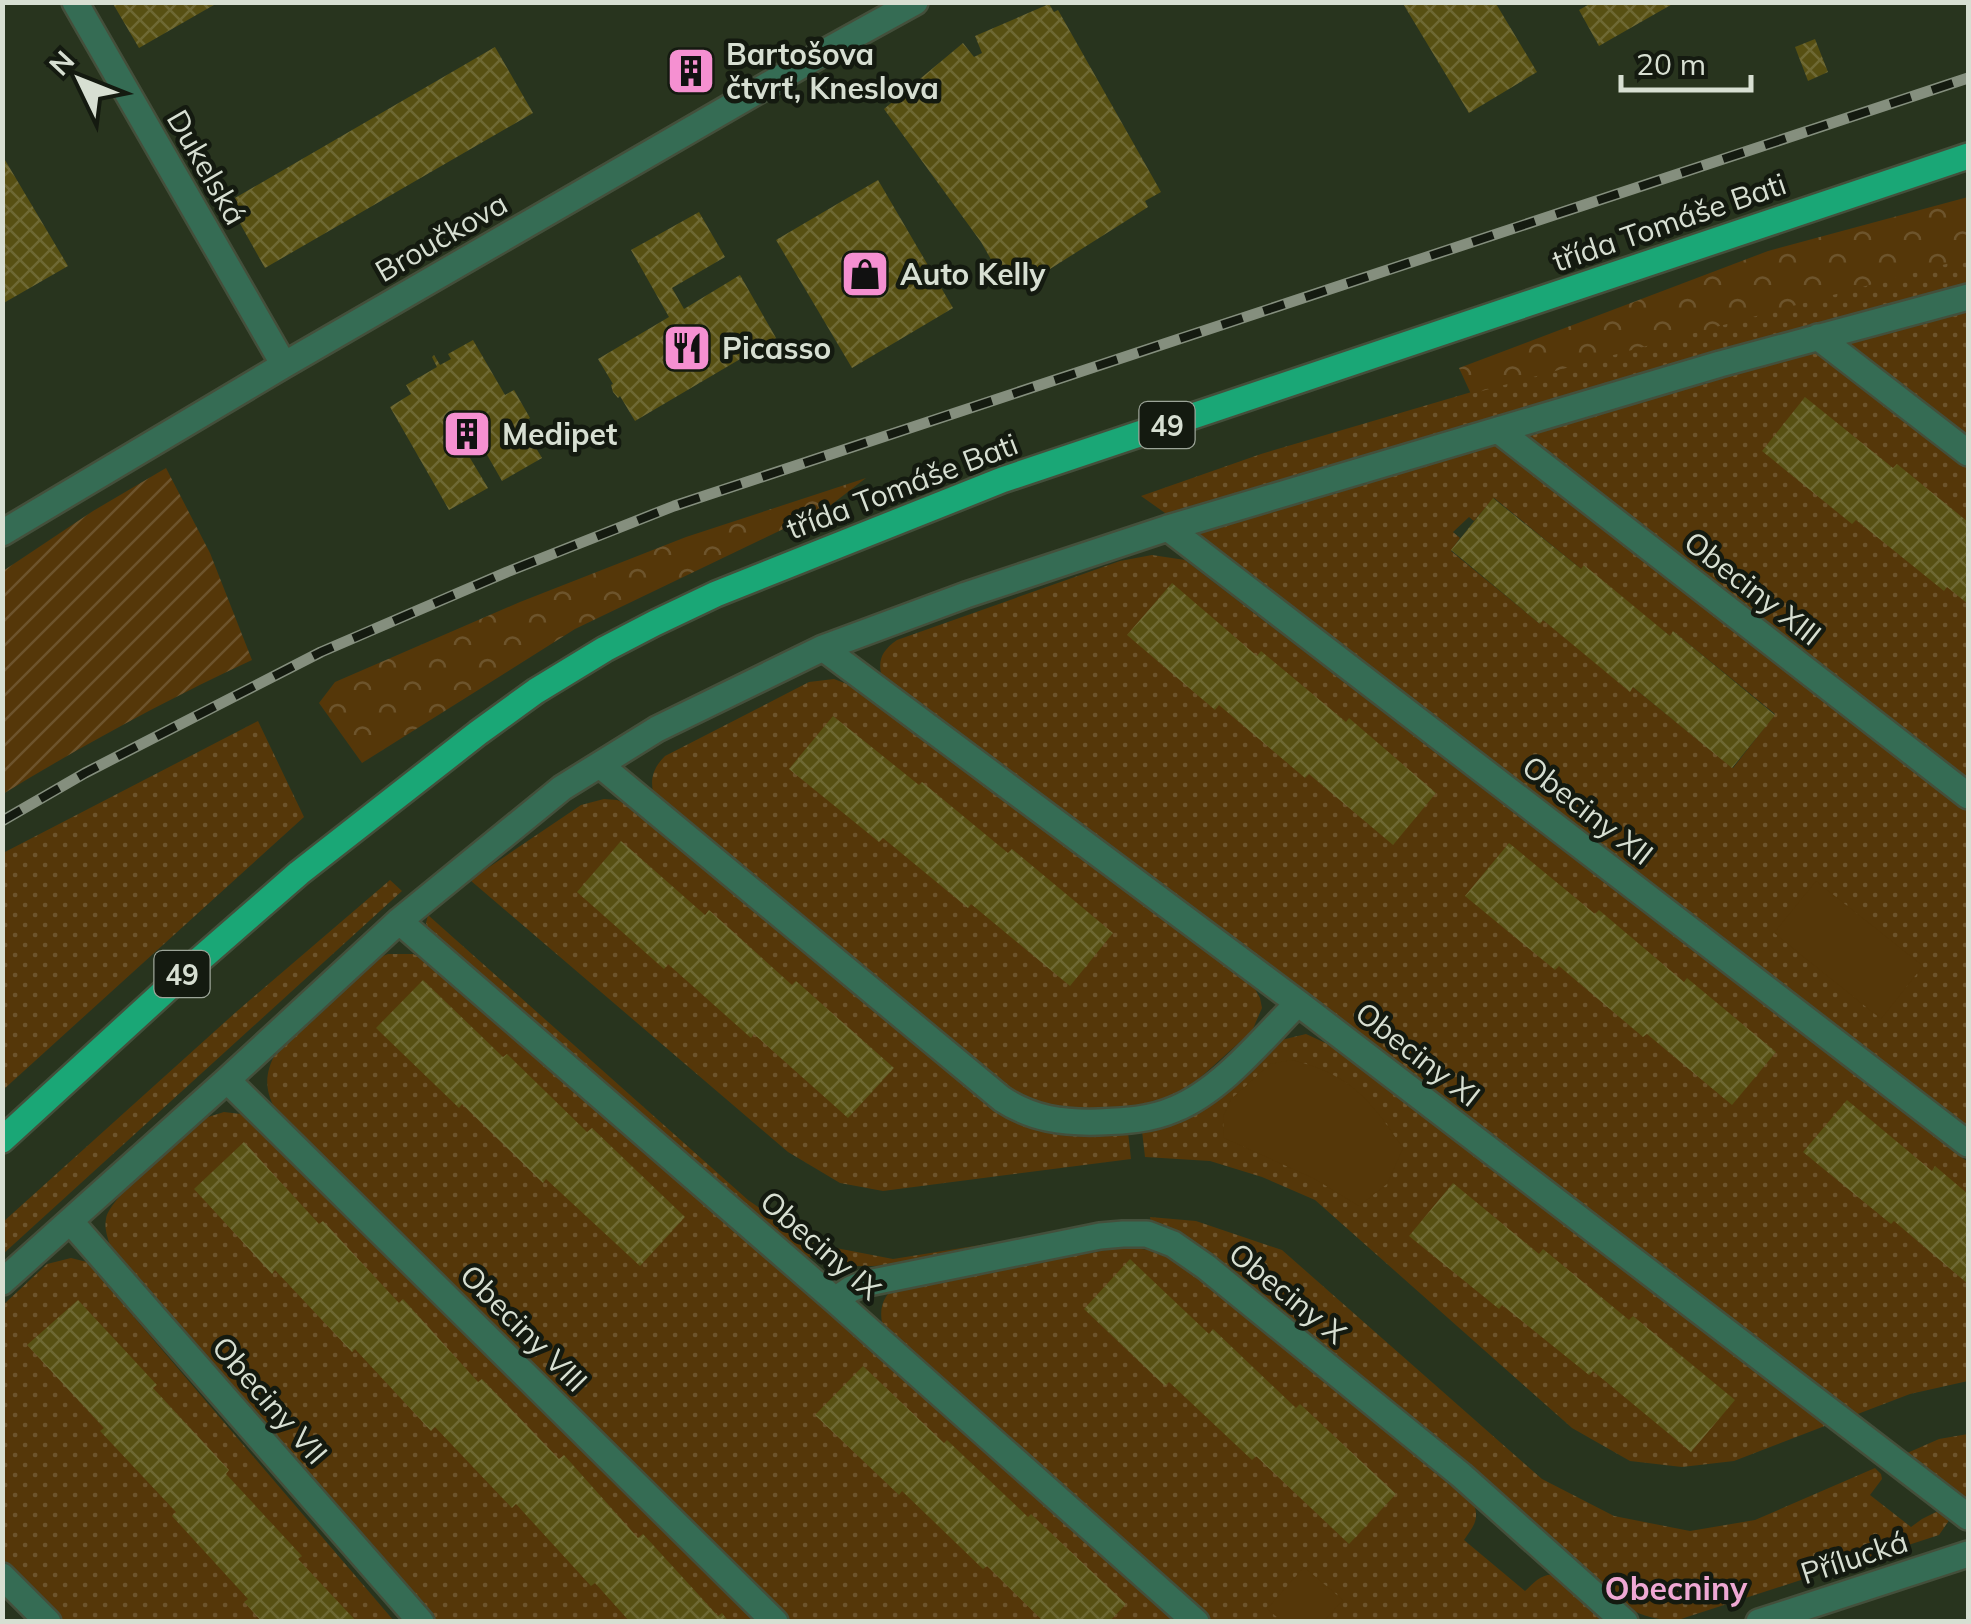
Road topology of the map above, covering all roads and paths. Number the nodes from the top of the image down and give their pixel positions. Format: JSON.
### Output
{"nodes":[{"id":1,"x":75,"y":2,"type":"edge"},
{"id":2,"x":915,"y":2,"type":"edge"},
{"id":3,"x":1968,"y":156,"type":"edge"},
{"id":4,"x":1968,"y":297,"type":"edge"},
{"id":5,"x":1818,"y":337,"type":"junction"},
{"id":6,"x":284,"y":365,"type":"junction"},
{"id":7,"x":1498,"y":430,"type":"junction"},
{"id":8,"x":1968,"y":452,"type":"edge"},
{"id":9,"x":1168,"y":528,"type":"junction"},
{"id":10,"x":2,"y":533,"type":"edge"},
{"id":11,"x":823,"y":648,"type":"junction"},
{"id":12,"x":600,"y":765,"type":"junction"},
{"id":13,"x":1968,"y":796,"type":"edge"},
{"id":14,"x":399,"y":921,"type":"junction"},
{"id":15,"x":1298,"y":1003,"type":"junction"},
{"id":16,"x":227,"y":1080,"type":"junction"},
{"id":17,"x":2,"y":1140,"type":"edge"},
{"id":18,"x":1968,"y":1144,"type":"edge"},
{"id":19,"x":70,"y":1220,"type":"junction"},
{"id":20,"x":2,"y":1282,"type":"edge"},
{"id":21,"x":836,"y":1300,"type":"junction"},
{"id":22,"x":1968,"y":1517,"type":"edge"},
{"id":23,"x":1968,"y":1554,"type":"edge"},
{"id":24,"x":2,"y":1576,"type":"edge"},
{"id":25,"x":48,"y":1622,"type":"edge"},
{"id":26,"x":421,"y":1622,"type":"edge"},
{"id":27,"x":774,"y":1622,"type":"edge"},
{"id":28,"x":1196,"y":1622,"type":"edge"},
{"id":29,"x":1625,"y":1622,"type":"edge"},
{"id":30,"x":1760,"y":1622,"type":"edge"}],
"edges":[{"from":1,"to":6,"type":"street","name":"Dukelská"},
{"from":2,"to":6,"type":"street","name":"Broučkova"},
{"from":3,"to":17,"type":"main road","name":"třída Tomáše Bati","number":"49"},
{"from":4,"to":5,"type":"street"},
{"from":5,"to":7,"type":"street"},
{"from":5,"to":8,"type":"street"},
{"from":6,"to":10,"type":"street","name":"Broučkova"},
{"from":7,"to":9,"type":"street"},
{"from":7,"to":13,"type":"street","name":"Obeciny XIII"},
{"from":9,"to":11,"type":"street"},
{"from":9,"to":18,"type":"street","name":"Obeciny XII"},
{"from":11,"to":12,"type":"street"},
{"from":11,"to":15,"type":"street","name":"Obeciny XI"},
{"from":12,"to":14,"type":"street"},
{"from":12,"to":15,"type":"street"},
{"from":14,"to":16,"type":"street"},
{"from":14,"to":21,"type":"street","name":"Obeciny IX"},
{"from":15,"to":22,"type":"street","name":"Obeciny XI"},
{"from":16,"to":19,"type":"street"},
{"from":16,"to":27,"type":"street","name":"Obeciny VIII"},
{"from":19,"to":20,"type":"street"},
{"from":19,"to":26,"type":"street","name":"Obeciny VII"},
{"from":21,"to":28,"type":"street","name":"Obeciny IX"},
{"from":21,"to":29,"type":"street","name":"Obeciny X"},
{"from":23,"to":30,"type":"street","name":"Přílucká"},
{"from":24,"to":25,"type":"street"}]}
